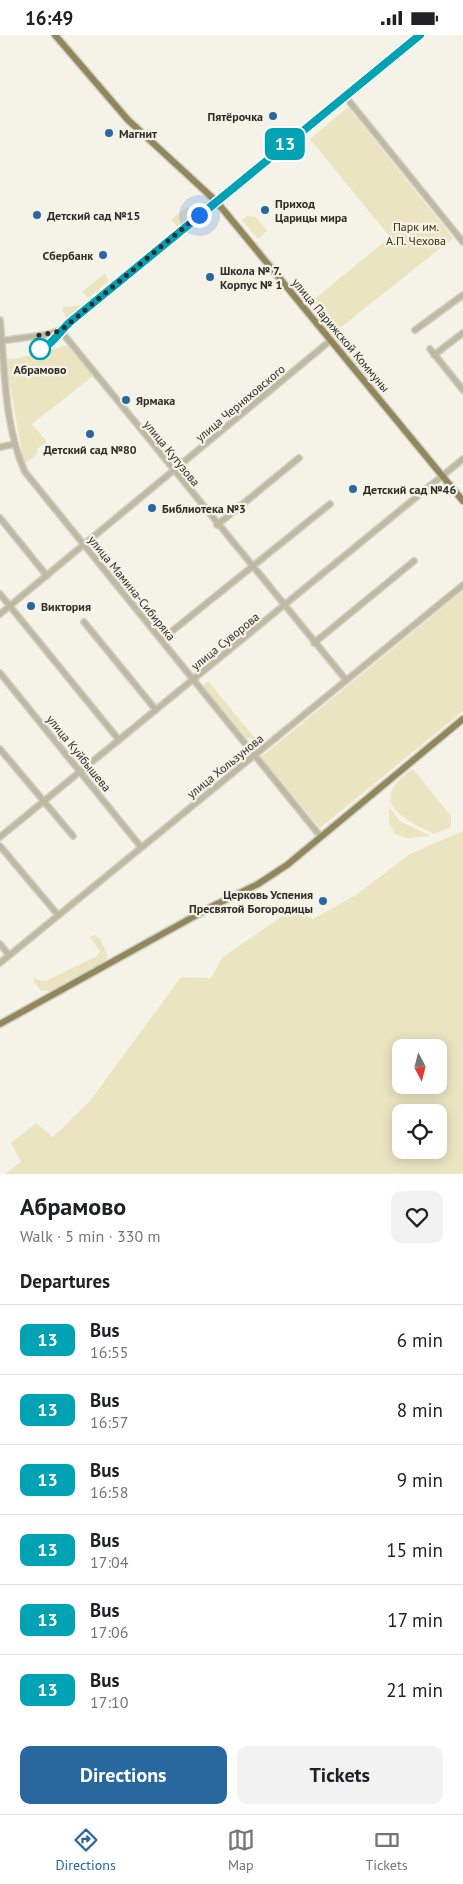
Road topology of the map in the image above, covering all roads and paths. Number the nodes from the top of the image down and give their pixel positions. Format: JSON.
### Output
{"nodes":[{"id":1,"x":55,"y":35,"type":"edge"},
{"id":2,"x":420,"y":35,"type":"edge"},
{"id":3,"x":345,"y":96,"type":"junction"},
{"id":4,"x":216,"y":201,"type":"junction"},
{"id":5,"x":463,"y":242,"type":"edge"},
{"id":6,"x":463,"y":295,"type":"edge"},
{"id":7,"x":0,"y":320,"type":"edge"},
{"id":8,"x":415,"y":330,"type":"dead end"},
{"id":9,"x":60,"y":331,"type":"junction"},
{"id":10,"x":463,"y":333,"type":"edge"},
{"id":11,"x":331,"y":340,"type":"junction"},
{"id":12,"x":1,"y":341,"type":"edge"},
{"id":13,"x":430,"y":349,"type":"dead end"},
{"id":14,"x":434,"y":355,"type":"junction"},
{"id":15,"x":463,"y":390,"type":"edge"},
{"id":16,"x":15,"y":444,"type":"junction"},
{"id":17,"x":0,"y":447,"type":"edge"},
{"id":18,"x":298,"y":459,"type":"dead end"},
{"id":19,"x":463,"y":459,"type":"edge"},
{"id":20,"x":174,"y":471,"type":"junction"},
{"id":21,"x":443,"y":476,"type":"junction"},
{"id":22,"x":463,"y":501,"type":"edge"},
{"id":23,"x":330,"y":504,"type":"dead end"},
{"id":24,"x":0,"y":518,"type":"edge"},
{"id":25,"x":217,"y":525,"type":"junction"},
{"id":26,"x":84,"y":545,"type":"junction"},
{"id":27,"x":414,"y":561,"type":"dead end"},
{"id":28,"x":252,"y":567,"type":"junction"},
{"id":29,"x":46,"y":576,"type":"junction"},
{"id":30,"x":463,"y":585,"type":"edge"},
{"id":31,"x":0,"y":594,"type":"edge"},
{"id":32,"x":10,"y":606,"type":"junction"},
{"id":33,"x":283,"y":606,"type":"junction"},
{"id":34,"x":0,"y":614,"type":"edge"},
{"id":35,"x":84,"y":622,"type":"dead end"},
{"id":36,"x":161,"y":640,"type":"junction"},
{"id":37,"x":314,"y":643,"type":"junction"},
{"id":38,"x":0,"y":673,"type":"edge"},
{"id":39,"x":194,"y":680,"type":"junction"},
{"id":40,"x":346,"y":680,"type":"junction"},
{"id":41,"x":156,"y":711,"type":"junction"},
{"id":42,"x":463,"y":719,"type":"edge"},
{"id":43,"x":119,"y":740,"type":"junction"},
{"id":44,"x":0,"y":749,"type":"edge"},
{"id":45,"x":255,"y":754,"type":"junction"},
{"id":46,"x":82,"y":771,"type":"junction"},
{"id":47,"x":44,"y":801,"type":"junction"},
{"id":48,"x":73,"y":836,"type":"dead end"},
{"id":49,"x":0,"y":837,"type":"edge"},
{"id":50,"x":321,"y":837,"type":"junction"},
{"id":51,"x":0,"y":846,"type":"edge"},
{"id":52,"x":141,"y":847,"type":"junction"},
{"id":53,"x":58,"y":915,"type":"junction"},
{"id":54,"x":0,"y":944,"type":"edge"},
{"id":55,"x":9,"y":955,"type":"junction"},
{"id":56,"x":0,"y":963,"type":"edge"},
{"id":57,"x":0,"y":1024,"type":"edge"}],
"edges":[{"from":1,"to":4,"type":"main road","name":"улица Парижской Коммуны"},
{"from":2,"to":3,"type":"main road"},
{"from":3,"to":4,"type":"main road"},
{"from":3,"to":5,"type":"street"},
{"from":4,"to":9,"type":"street"},
{"from":4,"to":11,"type":"main road","name":"улица Парижской Коммуны"},
{"from":6,"to":8,"type":"street"},
{"from":7,"to":12,"type":"street","name":"улица Мамина-Сибиряка"},
{"from":9,"to":12,"type":"street"},
{"from":9,"to":20,"type":"street","name":"улица Кутузова"},
{"from":10,"to":14,"type":"street"},
{"from":11,"to":20,"type":"street","name":"улица Черняховского"},
{"from":11,"to":21,"type":"main road","name":"улица Парижской Коммуны"},
{"from":12,"to":16,"type":"street","name":"улица Мамина-Сибиряка"},
{"from":13,"to":14,"type":"street"},
{"from":14,"to":15,"type":"street"},
{"from":16,"to":17,"type":"street"},
{"from":16,"to":26,"type":"street","name":"улица Мамина-Сибиряка"},
{"from":18,"to":25,"type":"street"},
{"from":19,"to":21,"type":"street","name":"улица Суворова"},
{"from":20,"to":25,"type":"street","name":"улица Кутузова"},
{"from":20,"to":26,"type":"street","name":"улица Черняховского"},
{"from":21,"to":22,"type":"main road","name":"улица Парижской Коммуны"},
{"from":21,"to":33,"type":"street","name":"улица Суворова"},
{"from":23,"to":28,"type":"street"},
{"from":24,"to":29,"type":"street"},
{"from":25,"to":28,"type":"street","name":"улица Кутузова"},
{"from":26,"to":29,"type":"street","name":"улица Черняховского"},
{"from":26,"to":36,"type":"street","name":"улица Мамина-Сибиряка"},
{"from":27,"to":37,"type":"street"},
{"from":28,"to":33,"type":"street","name":"улица Кутузова"},
{"from":28,"to":36,"type":"street"},
{"from":29,"to":32,"type":"street","name":"улица Черняховского"},
{"from":30,"to":40,"type":"street","name":"улица Хользунова"},
{"from":31,"to":32,"type":"street"},
{"from":32,"to":34,"type":"street","name":"улица Черняховского"},
{"from":32,"to":43,"type":"street"},
{"from":33,"to":37,"type":"street","name":"улица Кутузова"},
{"from":33,"to":39,"type":"street","name":"улица Суворова"},
{"from":35,"to":41,"type":"street"},
{"from":36,"to":39,"type":"street","name":"улица Мамина-Сибиряка"},
{"from":37,"to":40,"type":"street","name":"улица Кутузова"},
{"from":38,"to":46,"type":"street","name":"улица Куйбышева"},
{"from":39,"to":41,"type":"street","name":"улица Суворова"},
{"from":39,"to":45,"type":"street","name":"улица Мамина-Сибиряка"},
{"from":40,"to":45,"type":"street","name":"улица Хользунова"},
{"from":41,"to":43,"type":"street","name":"улица Суворова"},
{"from":42,"to":50,"type":"main road"},
{"from":43,"to":46,"type":"street","name":"улица Суворова"},
{"from":44,"to":47,"type":"street"},
{"from":45,"to":50,"type":"street","name":"улица Мамина-Сибиряка"},
{"from":45,"to":52,"type":"street","name":"улица Хользунова"},
{"from":46,"to":47,"type":"street","name":"улица Суворова"},
{"from":46,"to":52,"type":"street","name":"улица Куйбышева"},
{"from":47,"to":48,"type":"street"},
{"from":47,"to":49,"type":"street","name":"улица Суворова"},
{"from":50,"to":57,"type":"main road"},
{"from":51,"to":53,"type":"street"},
{"from":52,"to":53,"type":"street","name":"улица Хользунова"},
{"from":53,"to":55,"type":"street","name":"улица Хользунова"},
{"from":54,"to":55,"type":"street"},
{"from":55,"to":56,"type":"street","name":"улица Хользунова"}]}
